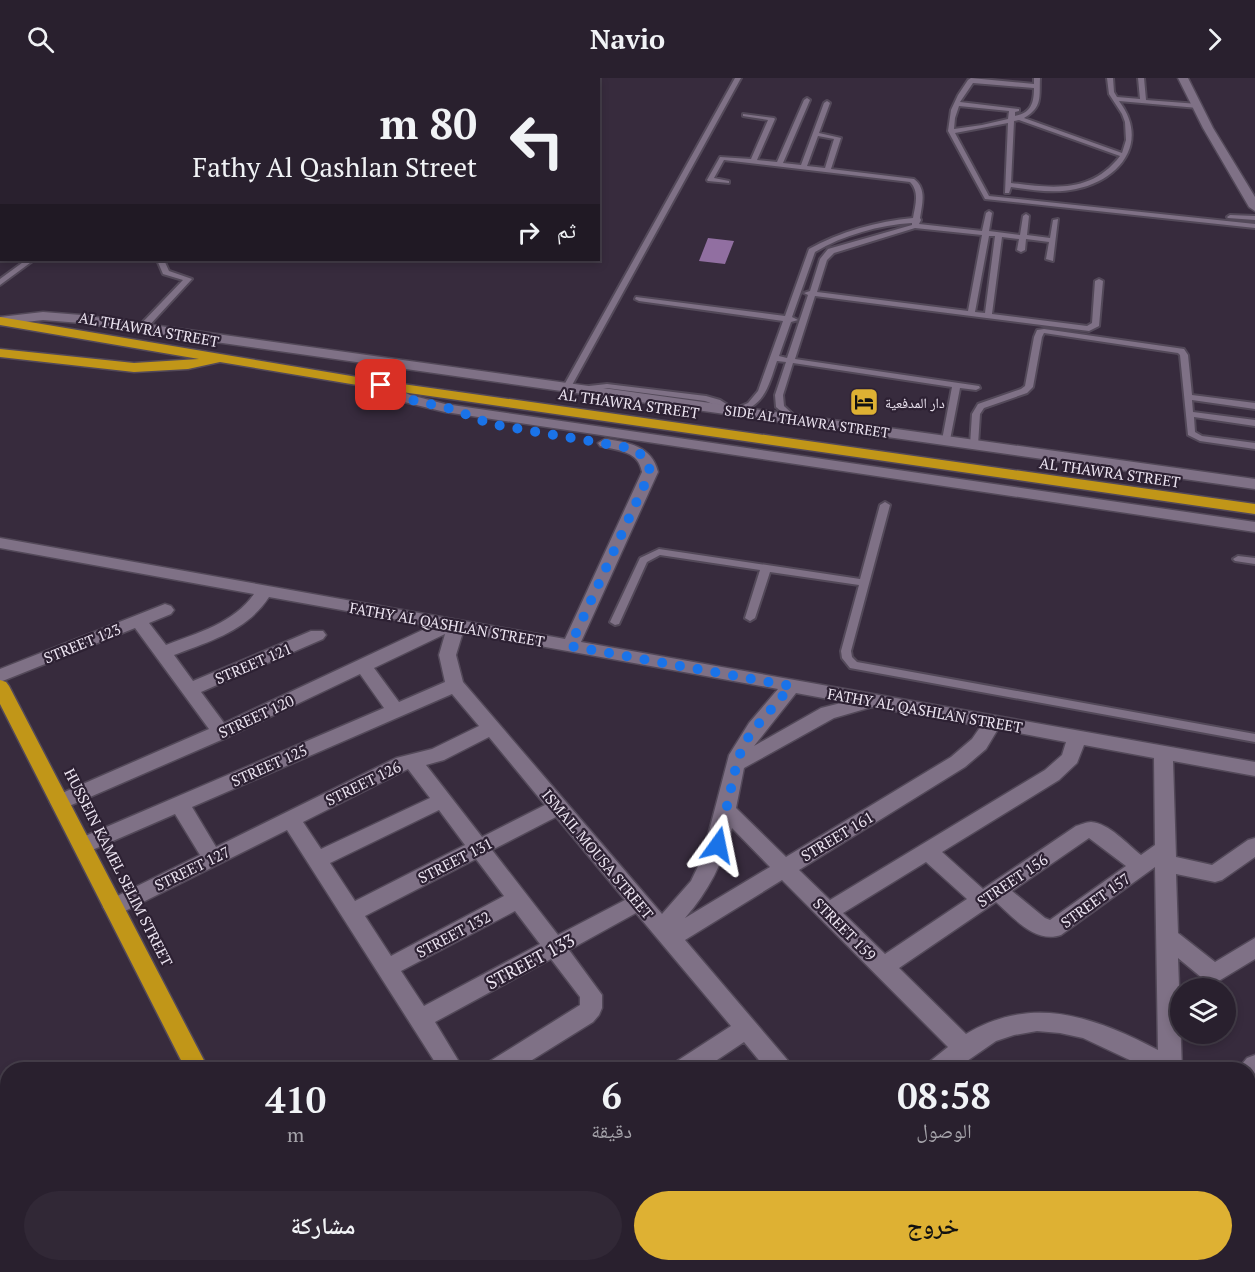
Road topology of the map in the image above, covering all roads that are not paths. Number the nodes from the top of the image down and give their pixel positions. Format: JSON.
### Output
{"nodes":[{"id":1,"x":738,"y":78,"type":"edge"},
{"id":2,"x":1037,"y":78,"type":"edge"},
{"id":3,"x":1110,"y":78,"type":"edge"},
{"id":4,"x":1141,"y":78,"type":"edge"},
{"id":5,"x":1183,"y":78,"type":"edge"},
{"id":6,"x":972,"y":79,"type":"edge"},
{"id":7,"x":1193,"y":83,"type":"edge"},
{"id":8,"x":1036,"y":86,"type":"junction"},
{"id":9,"x":1115,"y":99,"type":"junction"},
{"id":10,"x":807,"y":100,"type":"dead end"},
{"id":11,"x":1143,"y":101,"type":"junction"},
{"id":12,"x":827,"y":104,"type":"dead end"},
{"id":13,"x":957,"y":104,"type":"junction"},
{"id":14,"x":1198,"y":106,"type":"junction"},
{"id":15,"x":1012,"y":109,"type":"junction"},
{"id":16,"x":1030,"y":111,"type":"junction"},
{"id":17,"x":745,"y":115,"type":"dead end"},
{"id":18,"x":1014,"y":118,"type":"junction"},
{"id":19,"x":797,"y":122,"type":"junction"},
{"id":20,"x":819,"y":124,"type":"junction"},
{"id":21,"x":951,"y":131,"type":"junction"},
{"id":22,"x":816,"y":134,"type":"junction"},
{"id":23,"x":1125,"y":156,"type":"junction"},
{"id":24,"x":754,"y":160,"type":"junction"},
{"id":25,"x":780,"y":163,"type":"junction"},
{"id":26,"x":804,"y":166,"type":"junction"},
{"id":27,"x":828,"y":169,"type":"junction"},
{"id":28,"x":727,"y":182,"type":"dead end"},
{"id":29,"x":1008,"y":186,"type":"junction"},
{"id":30,"x":1006,"y":201,"type":"junction"},
{"id":31,"x":1255,"y":207,"type":"edge"},
{"id":32,"x":988,"y":213,"type":"dead end"},
{"id":33,"x":1026,"y":216,"type":"dead end"},
{"id":34,"x":1188,"y":218,"type":"junction"},
{"id":35,"x":1255,"y":218,"type":"edge"},
{"id":36,"x":1056,"y":219,"type":"dead end"},
{"id":37,"x":915,"y":223,"type":"junction"},
{"id":38,"x":1255,"y":226,"type":"edge"},
{"id":39,"x":987,"y":229,"type":"junction"},
{"id":40,"x":999,"y":234,"type":"junction"},
{"id":41,"x":1023,"y":237,"type":"junction"},
{"id":42,"x":1053,"y":240,"type":"junction"},
{"id":43,"x":1021,"y":250,"type":"dead end"},
{"id":44,"x":1050,"y":259,"type":"dead end"},
{"id":45,"x":29,"y":261,"type":"edge"},
{"id":46,"x":161,"y":261,"type":"edge"},
{"id":47,"x":1099,"y":281,"type":"dead end"},
{"id":48,"x":0,"y":284,"type":"edge"},
{"id":49,"x":798,"y":292,"type":"junction"},
{"id":50,"x":812,"y":293,"type":"junction"},
{"id":51,"x":639,"y":299,"type":"dead end"},
{"id":52,"x":971,"y":314,"type":"junction"},
{"id":53,"x":988,"y":316,"type":"junction"},
{"id":54,"x":788,"y":319,"type":"junction"},
{"id":55,"x":1,"y":321,"type":"edge"},
{"id":56,"x":803,"y":321,"type":"junction"},
{"id":57,"x":143,"y":327,"type":"junction"},
{"id":58,"x":0,"y":353,"type":"edge"},
{"id":59,"x":222,"y":358,"type":"junction"},
{"id":60,"x":772,"y":358,"type":"junction"},
{"id":61,"x":790,"y":361,"type":"junction"},
{"id":62,"x":381,"y":385,"type":"junction"},
{"id":63,"x":956,"y":385,"type":"junction"},
{"id":64,"x":573,"y":388,"type":"junction"},
{"id":65,"x":976,"y":388,"type":"dead end"},
{"id":66,"x":760,"y":396,"type":"junction"},
{"id":67,"x":1188,"y":397,"type":"junction"},
{"id":68,"x":778,"y":399,"type":"junction"},
{"id":69,"x":1255,"y":406,"type":"edge"},
{"id":70,"x":452,"y":409,"type":"junction"},
{"id":71,"x":734,"y":411,"type":"junction"},
{"id":72,"x":1189,"y":414,"type":"junction"},
{"id":73,"x":794,"y":419,"type":"junction"},
{"id":74,"x":1255,"y":423,"type":"edge"},
{"id":75,"x":946,"y":440,"type":"junction"},
{"id":76,"x":974,"y":445,"type":"junction"},
{"id":77,"x":1255,"y":446,"type":"edge"},
{"id":78,"x":1255,"y":484,"type":"edge"},
{"id":79,"x":885,"y":505,"type":"dead end"},
{"id":80,"x":1255,"y":509,"type":"edge"},
{"id":81,"x":1255,"y":527,"type":"edge"},
{"id":82,"x":0,"y":543,"type":"edge"},
{"id":83,"x":28,"y":549,"type":"junction"},
{"id":84,"x":0,"y":555,"type":"edge"},
{"id":85,"x":1238,"y":559,"type":"dead end"},
{"id":86,"x":1255,"y":561,"type":"edge"},
{"id":87,"x":766,"y":568,"type":"junction"},
{"id":88,"x":864,"y":583,"type":"junction"},
{"id":89,"x":264,"y":592,"type":"junction"},
{"id":90,"x":165,"y":610,"type":"dead end"},
{"id":91,"x":750,"y":618,"type":"dead end"},
{"id":92,"x":139,"y":621,"type":"junction"},
{"id":93,"x":615,"y":622,"type":"dead end"},
{"id":94,"x":453,"y":625,"type":"junction"},
{"id":95,"x":317,"y":635,"type":"dead end"},
{"id":96,"x":570,"y":646,"type":"junction"},
{"id":97,"x":163,"y":653,"type":"junction"},
{"id":98,"x":363,"y":666,"type":"junction"},
{"id":99,"x":0,"y":676,"type":"edge"},
{"id":100,"x":455,"y":685,"type":"junction"},
{"id":101,"x":0,"y":686,"type":"edge"},
{"id":102,"x":791,"y":686,"type":"junction"},
{"id":103,"x":189,"y":690,"type":"junction"},
{"id":104,"x":876,"y":701,"type":"junction"},
{"id":105,"x":395,"y":710,"type":"junction"},
{"id":106,"x":993,"y":722,"type":"junction"},
{"id":107,"x":491,"y":728,"type":"junction"},
{"id":108,"x":221,"y":732,"type":"junction"},
{"id":109,"x":1077,"y":737,"type":"junction"},
{"id":110,"x":1255,"y":738,"type":"edge"},
{"id":111,"x":1163,"y":752,"type":"junction"},
{"id":112,"x":412,"y":760,"type":"junction"},
{"id":113,"x":735,"y":764,"type":"junction"},
{"id":114,"x":1255,"y":769,"type":"edge"},
{"id":115,"x":443,"y":800,"type":"junction"},
{"id":116,"x":60,"y":802,"type":"junction"},
{"id":117,"x":180,"y":805,"type":"junction"},
{"id":118,"x":558,"y":807,"type":"junction"},
{"id":119,"x":726,"y":810,"type":"junction"},
{"id":120,"x":290,"y":819,"type":"junction"},
{"id":121,"x":83,"y":846,"type":"junction"},
{"id":122,"x":237,"y":846,"type":"joint"},
{"id":123,"x":479,"y":848,"type":"junction"},
{"id":124,"x":928,"y":851,"type":"junction"},
{"id":125,"x":1252,"y":852,"type":"edge"},
{"id":126,"x":1165,"y":856,"type":"junction"},
{"id":127,"x":212,"y":858,"type":"junction"},
{"id":128,"x":317,"y":860,"type":"junction"},
{"id":129,"x":1141,"y":866,"type":"junction"},
{"id":130,"x":784,"y":868,"type":"junction"},
{"id":131,"x":989,"y":895,"type":"junction"},
{"id":132,"x":518,"y":899,"type":"junction"},
{"id":133,"x":639,"y":902,"type":"junction"},
{"id":134,"x":114,"y":907,"type":"junction"},
{"id":135,"x":828,"y":912,"type":"junction"},
{"id":136,"x":351,"y":913,"type":"junction"},
{"id":137,"x":665,"y":933,"type":"junction"},
{"id":138,"x":1167,"y":937,"type":"junction"},
{"id":139,"x":1255,"y":946,"type":"edge"},
{"id":140,"x":555,"y":947,"type":"junction"},
{"id":141,"x":883,"y":967,"type":"junction"},
{"id":142,"x":387,"y":968,"type":"junction"},
{"id":143,"x":420,"y":1019,"type":"junction"},
{"id":144,"x":747,"y":1028,"type":"junction"},
{"id":145,"x":964,"y":1048,"type":"junction"},
{"id":146,"x":194,"y":1062,"type":"edge"},
{"id":147,"x":448,"y":1062,"type":"edge"},
{"id":148,"x":508,"y":1062,"type":"edge"},
{"id":149,"x":694,"y":1062,"type":"edge"},
{"id":150,"x":775,"y":1062,"type":"edge"},
{"id":151,"x":946,"y":1062,"type":"edge"},
{"id":152,"x":1157,"y":1062,"type":"edge"},
{"id":153,"x":1170,"y":1062,"type":"edge"}],
"edges":[{"from":1,"to":64,"type":"lane"},
{"from":2,"to":8,"type":"lane"},
{"from":3,"to":9,"type":"lane"},
{"from":4,"to":11,"type":"lane"},
{"from":5,"to":7,"type":"street"},
{"from":6,"to":8,"type":"lane"},
{"from":6,"to":13,"type":"lane"},
{"from":7,"to":14,"type":"street"},
{"from":8,"to":16,"type":"lane"},
{"from":9,"to":11,"type":"lane"},
{"from":9,"to":23,"type":"lane"},
{"from":10,"to":19,"type":"lane"},
{"from":11,"to":14,"type":"lane"},
{"from":12,"to":20,"type":"lane"},
{"from":13,"to":15,"type":"lane"},
{"from":13,"to":21,"type":"lane"},
{"from":14,"to":31,"type":"street"},
{"from":15,"to":16,"type":"lane"},
{"from":15,"to":18,"type":"lane"},
{"from":16,"to":18,"type":"lane"},
{"from":17,"to":24,"type":"lane"},
{"from":18,"to":21,"type":"lane"},
{"from":18,"to":23,"type":"lane"},
{"from":18,"to":29,"type":"lane"},
{"from":19,"to":20,"type":"lane"},
{"from":19,"to":25,"type":"lane"},
{"from":20,"to":22,"type":"lane"},
{"from":21,"to":30,"type":"lane"},
{"from":22,"to":26,"type":"lane"},
{"from":22,"to":27,"type":"lane"},
{"from":23,"to":29,"type":"lane"},
{"from":24,"to":25,"type":"lane"},
{"from":24,"to":28,"type":"lane"},
{"from":25,"to":26,"type":"lane"},
{"from":26,"to":27,"type":"lane"},
{"from":27,"to":37,"type":"lane"},
{"from":29,"to":30,"type":"lane"},
{"from":30,"to":34,"type":"lane"},
{"from":32,"to":39,"type":"lane"},
{"from":33,"to":41,"type":"lane"},
{"from":34,"to":35,"type":"lane"},
{"from":34,"to":38,"type":"lane"},
{"from":36,"to":42,"type":"lane"},
{"from":37,"to":39,"type":"lane"},
{"from":37,"to":49,"type":"lane"},
{"from":37,"to":50,"type":"lane"},
{"from":39,"to":40,"type":"lane"},
{"from":39,"to":52,"type":"lane"},
{"from":40,"to":41,"type":"lane"},
{"from":40,"to":53,"type":"lane"},
{"from":41,"to":42,"type":"lane"},
{"from":41,"to":43,"type":"lane"},
{"from":42,"to":44,"type":"lane"},
{"from":45,"to":48,"type":"lane"},
{"from":46,"to":57,"type":"lane"},
{"from":47,"to":53,"type":"lane"},
{"from":49,"to":50,"type":"lane"},
{"from":49,"to":54,"type":"lane"},
{"from":50,"to":52,"type":"lane"},
{"from":50,"to":56,"type":"lane"},
{"from":51,"to":54,"type":"lane"},
{"from":52,"to":53,"type":"lane"},
{"from":54,"to":56,"type":"lane"},
{"from":54,"to":60,"type":"lane"},
{"from":55,"to":57,"type":"street","name":"SIDE AL THAWRA STREET"},
{"from":55,"to":59,"type":"highway","name":"AL THAWRA STREET"},
{"from":56,"to":61,"type":"lane"},
{"from":57,"to":64,"type":"street","name":"SIDE AL THAWRA STREET"},
{"from":58,"to":59,"type":"highway"},
{"from":59,"to":62,"type":"highway","name":"AL THAWRA STREET"},
{"from":60,"to":61,"type":"lane"},
{"from":60,"to":66,"type":"lane"},
{"from":61,"to":63,"type":"lane"},
{"from":61,"to":68,"type":"lane"},
{"from":62,"to":70,"type":"street"},
{"from":62,"to":80,"type":"highway","name":"AL THAWRA STREET"},
{"from":63,"to":65,"type":"lane"},
{"from":63,"to":75,"type":"lane"},
{"from":64,"to":71,"type":"street","name":"SIDE AL THAWRA STREET"},
{"from":66,"to":68,"type":"lane"},
{"from":66,"to":71,"type":"lane"},
{"from":67,"to":69,"type":"lane"},
{"from":67,"to":72,"type":"lane"},
{"from":67,"to":76,"type":"lane"},
{"from":68,"to":73,"type":"lane"},
{"from":70,"to":81,"type":"street"},
{"from":70,"to":96,"type":"street"},
{"from":71,"to":73,"type":"street","name":"SIDE AL THAWRA STREET"},
{"from":72,"to":74,"type":"lane"},
{"from":72,"to":77,"type":"lane"},
{"from":73,"to":75,"type":"street","name":"SIDE AL THAWRA STREET"},
{"from":75,"to":76,"type":"street","name":"SIDE AL THAWRA STREET"},
{"from":76,"to":78,"type":"street","name":"SIDE AL THAWRA STREET"},
{"from":79,"to":88,"type":"lane"},
{"from":82,"to":83,"type":"street","name":"FATHY AL QASHLAN STREET"},
{"from":83,"to":84,"type":"street","name":"FATHY AL QASHLAN STREET"},
{"from":83,"to":89,"type":"street","name":"FATHY AL QASHLAN STREET"},
{"from":85,"to":86,"type":"lane"},
{"from":87,"to":88,"type":"lane"},
{"from":87,"to":91,"type":"lane"},
{"from":87,"to":93,"type":"lane"},
{"from":88,"to":110,"type":"lane"},
{"from":89,"to":94,"type":"street","name":"FATHY AL QASHLAN STREET"},
{"from":89,"to":97,"type":"street"},
{"from":90,"to":92,"type":"street","name":"STREET 123"},
{"from":92,"to":97,"type":"street"},
{"from":92,"to":99,"type":"street","name":"STREET 123"},
{"from":94,"to":96,"type":"street","name":"FATHY AL QASHLAN STREET"},
{"from":94,"to":98,"type":"street","name":"STREET 120"},
{"from":94,"to":100,"type":"street","name":"ISMAIL MOUSA STREET"},
{"from":95,"to":103,"type":"street","name":"STREET 121"},
{"from":96,"to":102,"type":"street","name":"FATHY AL QASHLAN STREET"},
{"from":97,"to":103,"type":"street"},
{"from":98,"to":105,"type":"street"},
{"from":98,"to":108,"type":"street","name":"STREET 120"},
{"from":100,"to":105,"type":"street","name":"STREET 125"},
{"from":100,"to":107,"type":"street","name":"ISMAIL MOUSA STREET"},
{"from":101,"to":116,"type":"highway","name":"HUSSEIN KAMEL SELIM STREET"},
{"from":102,"to":104,"type":"street","name":"FATHY AL QASHLAN STREET"},
{"from":102,"to":113,"type":"street"},
{"from":103,"to":108,"type":"street"},
{"from":104,"to":106,"type":"street","name":"FATHY AL QASHLAN STREET"},
{"from":104,"to":113,"type":"street"},
{"from":105,"to":117,"type":"street","name":"STREET 125"},
{"from":106,"to":109,"type":"street","name":"FATHY AL QASHLAN STREET"},
{"from":106,"to":130,"type":"street","name":"STREET 161"},
{"from":107,"to":112,"type":"street","name":"STREET 126"},
{"from":107,"to":118,"type":"street","name":"ISMAIL MOUSA STREET"},
{"from":108,"to":116,"type":"street","name":"STREET 120"},
{"from":109,"to":111,"type":"street","name":"FATHY AL QASHLAN STREET"},
{"from":109,"to":124,"type":"street"},
{"from":111,"to":114,"type":"street","name":"FATHY AL QASHLAN STREET"},
{"from":111,"to":126,"type":"street"},
{"from":112,"to":115,"type":"street"},
{"from":112,"to":120,"type":"street","name":"STREET 126"},
{"from":113,"to":119,"type":"street"},
{"from":115,"to":123,"type":"street"},
{"from":115,"to":128,"type":"street"},
{"from":116,"to":121,"type":"highway","name":"HUSSEIN KAMEL SELIM STREET"},
{"from":117,"to":121,"type":"street","name":"STREET 125"},
{"from":117,"to":127,"type":"street"},
{"from":118,"to":123,"type":"street","name":"STREET 131"},
{"from":118,"to":133,"type":"street","name":"ISMAIL MOUSA STREET"},
{"from":119,"to":130,"type":"street","name":"STREET 159"},
{"from":119,"to":137,"type":"street"},
{"from":120,"to":122,"type":"street","name":"STREET 126"},
{"from":120,"to":128,"type":"street"},
{"from":121,"to":134,"type":"highway","name":"HUSSEIN KAMEL SELIM STREET"},
{"from":122,"to":127,"type":"street","name":"STREET 127"},
{"from":123,"to":132,"type":"street"},
{"from":123,"to":136,"type":"street","name":"STREET 131"},
{"from":124,"to":131,"type":"street","name":"STREET 157"},
{"from":124,"to":135,"type":"street"},
{"from":125,"to":126,"type":"street"},
{"from":126,"to":129,"type":"street","name":"STREET 157"},
{"from":126,"to":138,"type":"street"},
{"from":127,"to":134,"type":"street","name":"STREET 127"},
{"from":128,"to":136,"type":"street"},
{"from":129,"to":131,"type":"street","name":"STREET 157"},
{"from":129,"to":131,"type":"street","name":"STREET 156"},
{"from":130,"to":135,"type":"street","name":"STREET 159"},
{"from":130,"to":137,"type":"street","name":"STREET 161"},
{"from":131,"to":141,"type":"street","name":"STREET 156"},
{"from":132,"to":140,"type":"street"},
{"from":132,"to":142,"type":"street","name":"STREET 132"},
{"from":133,"to":137,"type":"street","name":"ISMAIL MOUSA STREET"},
{"from":133,"to":140,"type":"street","name":"STREET 133"},
{"from":134,"to":146,"type":"highway","name":"HUSSEIN KAMEL SELIM STREET"},
{"from":135,"to":141,"type":"street","name":"STREET 159"},
{"from":136,"to":142,"type":"street"},
{"from":137,"to":144,"type":"street","name":"ISMAIL MOUSA STREET"},
{"from":138,"to":139,"type":"street"},
{"from":138,"to":153,"type":"street"},
{"from":140,"to":143,"type":"street","name":"STREET 133"},
{"from":140,"to":148,"type":"street"},
{"from":141,"to":145,"type":"street","name":"STREET 159"},
{"from":142,"to":143,"type":"street"},
{"from":143,"to":147,"type":"street"},
{"from":144,"to":149,"type":"street"},
{"from":144,"to":150,"type":"street","name":"ISMAIL MOUSA STREET"},
{"from":145,"to":151,"type":"street"},
{"from":145,"to":152,"type":"street"}]}
